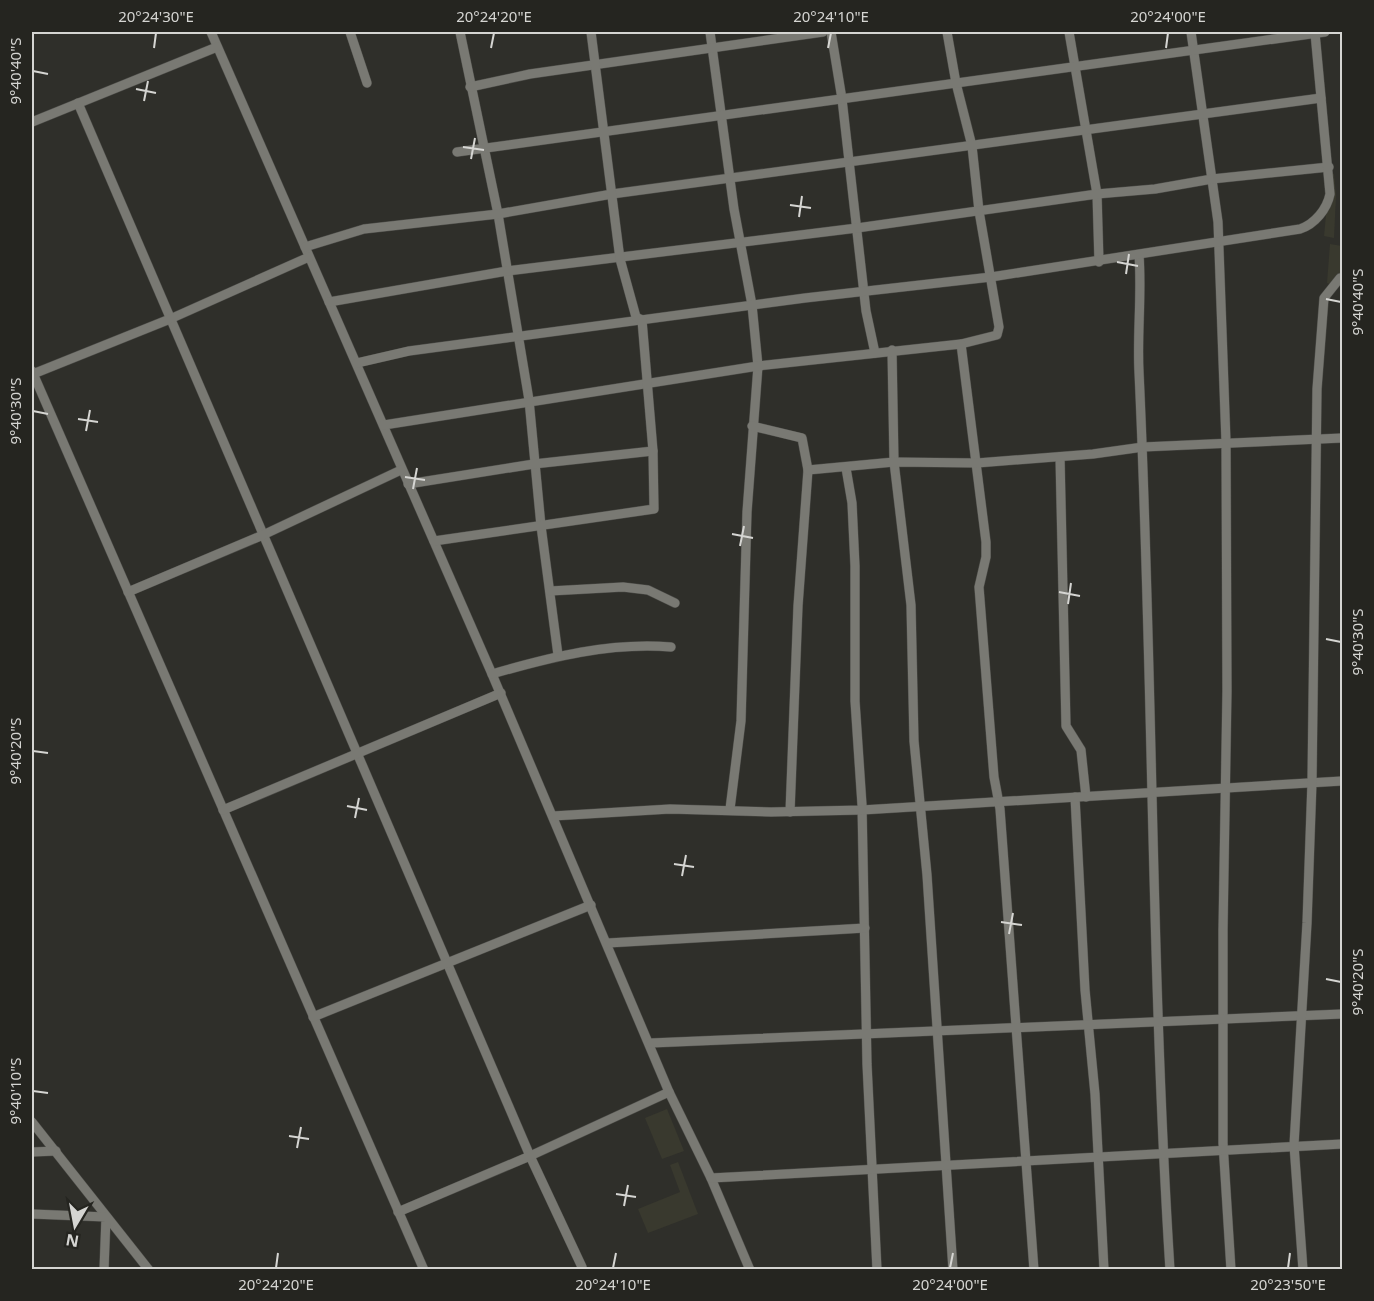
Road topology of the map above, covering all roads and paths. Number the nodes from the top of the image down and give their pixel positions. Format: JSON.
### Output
{"nodes":[{"id":1,"x":211,"y":32,"type":"edge"},
{"id":2,"x":350,"y":32,"type":"edge"},
{"id":3,"x":460,"y":32,"type":"edge"},
{"id":4,"x":591,"y":32,"type":"edge"},
{"id":5,"x":710,"y":32,"type":"edge"},
{"id":6,"x":823,"y":32,"type":"edge"},
{"id":7,"x":831,"y":32,"type":"edge"},
{"id":8,"x":947,"y":32,"type":"edge"},
{"id":9,"x":1070,"y":32,"type":"edge"},
{"id":10,"x":1191,"y":32,"type":"edge"},
{"id":11,"x":1320,"y":32,"type":"edge"},
{"id":12,"x":217,"y":46,"type":"junction"},
{"id":13,"x":713,"y":49,"type":"junction"},
{"id":14,"x":1193,"y":50,"type":"junction"},
{"id":15,"x":595,"y":65,"type":"junction"},
{"id":16,"x":1074,"y":66,"type":"junction"},
{"id":17,"x":366,"y":83,"type":"dead end"},
{"id":18,"x":956,"y":83,"type":"junction"},
{"id":19,"x":470,"y":87,"type":"junction"},
{"id":20,"x":1322,"y":98,"type":"junction"},
{"id":21,"x":842,"y":99,"type":"junction"},
{"id":22,"x":78,"y":103,"type":"junction"},
{"id":23,"x":722,"y":115,"type":"junction"},
{"id":24,"x":1203,"y":115,"type":"junction"},
{"id":25,"x":32,"y":122,"type":"edge"},
{"id":26,"x":1086,"y":131,"type":"junction"},
{"id":27,"x":605,"y":134,"type":"junction"},
{"id":28,"x":972,"y":146,"type":"junction"},
{"id":29,"x":483,"y":148,"type":"junction"},
{"id":30,"x":457,"y":152,"type":"dead end"},
{"id":31,"x":849,"y":162,"type":"junction"},
{"id":32,"x":1329,"y":167,"type":"junction"},
{"id":33,"x":730,"y":178,"type":"junction"},
{"id":34,"x":1212,"y":179,"type":"junction"},
{"id":35,"x":612,"y":194,"type":"junction"},
{"id":36,"x":1097,"y":194,"type":"junction"},
{"id":37,"x":979,"y":211,"type":"junction"},
{"id":38,"x":498,"y":213,"type":"junction"},
{"id":39,"x":857,"y":228,"type":"junction"},
{"id":40,"x":1219,"y":242,"type":"junction"},
{"id":41,"x":740,"y":243,"type":"junction"},
{"id":42,"x":305,"y":247,"type":"junction"},
{"id":43,"x":1139,"y":255,"type":"junction"},
{"id":44,"x":309,"y":257,"type":"junction"},
{"id":45,"x":620,"y":258,"type":"junction"},
{"id":46,"x":1099,"y":262,"type":"junction"},
{"id":47,"x":507,"y":271,"type":"junction"},
{"id":48,"x":991,"y":277,"type":"junction"},
{"id":49,"x":1342,"y":279,"type":"edge"},
{"id":50,"x":864,"y":290,"type":"junction"},
{"id":51,"x":329,"y":302,"type":"junction"},
{"id":52,"x":752,"y":305,"type":"junction"},
{"id":53,"x":170,"y":319,"type":"junction"},
{"id":54,"x":642,"y":320,"type":"junction"},
{"id":55,"x":517,"y":337,"type":"junction"},
{"id":56,"x":961,"y":344,"type":"junction"},
{"id":57,"x":892,"y":350,"type":"junction"},
{"id":58,"x":875,"y":353,"type":"junction"},
{"id":59,"x":357,"y":363,"type":"junction"},
{"id":60,"x":758,"y":366,"type":"junction"},
{"id":61,"x":32,"y":372,"type":"edge"},
{"id":62,"x":646,"y":382,"type":"junction"},
{"id":63,"x":529,"y":400,"type":"junction"},
{"id":64,"x":384,"y":425,"type":"junction"},
{"id":65,"x":752,"y":426,"type":"junction"},
{"id":66,"x":1318,"y":438,"type":"junction"},
{"id":67,"x":1342,"y":438,"type":"edge"},
{"id":68,"x":1226,"y":442,"type":"junction"},
{"id":69,"x":1143,"y":447,"type":"junction"},
{"id":70,"x":653,"y":451,"type":"junction"},
{"id":71,"x":1060,"y":457,"type":"junction"},
{"id":72,"x":894,"y":462,"type":"junction"},
{"id":73,"x":977,"y":463,"type":"junction"},
{"id":74,"x":534,"y":464,"type":"junction"},
{"id":75,"x":846,"y":468,"type":"junction"},
{"id":76,"x":401,"y":470,"type":"junction"},
{"id":77,"x":807,"y":470,"type":"junction"},
{"id":78,"x":408,"y":484,"type":"junction"},
{"id":79,"x":541,"y":526,"type":"junction"},
{"id":80,"x":263,"y":535,"type":"junction"},
{"id":81,"x":434,"y":541,"type":"junction"},
{"id":82,"x":550,"y":591,"type":"junction"},
{"id":83,"x":128,"y":592,"type":"junction"},
{"id":84,"x":675,"y":603,"type":"dead end"},
{"id":85,"x":671,"y":647,"type":"dead end"},
{"id":86,"x":558,"y":655,"type":"junction"},
{"id":87,"x":492,"y":674,"type":"junction"},
{"id":88,"x":501,"y":693,"type":"junction"},
{"id":89,"x":357,"y":753,"type":"junction"},
{"id":90,"x":1342,"y":781,"type":"edge"},
{"id":91,"x":1312,"y":782,"type":"junction"},
{"id":92,"x":1225,"y":787,"type":"junction"},
{"id":93,"x":1153,"y":793,"type":"junction"},
{"id":94,"x":1075,"y":797,"type":"junction"},
{"id":95,"x":1086,"y":797,"type":"junction"},
{"id":96,"x":999,"y":804,"type":"junction"},
{"id":97,"x":921,"y":806,"type":"junction"},
{"id":98,"x":730,"y":809,"type":"junction"},
{"id":99,"x":223,"y":810,"type":"junction"},
{"id":100,"x":862,"y":810,"type":"junction"},
{"id":101,"x":790,"y":812,"type":"junction"},
{"id":102,"x":553,"y":816,"type":"junction"},
{"id":103,"x":591,"y":905,"type":"junction"},
{"id":104,"x":865,"y":928,"type":"junction"},
{"id":105,"x":608,"y":943,"type":"junction"},
{"id":106,"x":448,"y":964,"type":"junction"},
{"id":107,"x":1342,"y":1014,"type":"edge"},
{"id":108,"x":313,"y":1017,"type":"junction"},
{"id":109,"x":1300,"y":1017,"type":"junction"},
{"id":110,"x":1223,"y":1018,"type":"junction"},
{"id":111,"x":1158,"y":1023,"type":"junction"},
{"id":112,"x":1088,"y":1025,"type":"junction"},
{"id":113,"x":1017,"y":1029,"type":"junction"},
{"id":114,"x":936,"y":1032,"type":"junction"},
{"id":115,"x":866,"y":1036,"type":"junction"},
{"id":116,"x":651,"y":1043,"type":"junction"},
{"id":117,"x":669,"y":1092,"type":"junction"},
{"id":118,"x":32,"y":1122,"type":"edge"},
{"id":119,"x":1342,"y":1144,"type":"edge"},
{"id":120,"x":1294,"y":1145,"type":"junction"},
{"id":121,"x":56,"y":1151,"type":"junction"},
{"id":122,"x":1224,"y":1151,"type":"junction"},
{"id":123,"x":32,"y":1152,"type":"edge"},
{"id":124,"x":1163,"y":1155,"type":"junction"},
{"id":125,"x":530,"y":1156,"type":"junction"},
{"id":126,"x":1096,"y":1156,"type":"junction"},
{"id":127,"x":1027,"y":1161,"type":"junction"},
{"id":128,"x":945,"y":1164,"type":"junction"},
{"id":129,"x":873,"y":1168,"type":"junction"},
{"id":130,"x":711,"y":1178,"type":"junction"},
{"id":131,"x":398,"y":1212,"type":"junction"},
{"id":132,"x":32,"y":1214,"type":"edge"},
{"id":133,"x":105,"y":1217,"type":"junction"},
{"id":134,"x":582,"y":1267,"type":"dead end"},
{"id":135,"x":104,"y":1269,"type":"edge"},
{"id":136,"x":149,"y":1269,"type":"edge"},
{"id":137,"x":424,"y":1269,"type":"edge"},
{"id":138,"x":750,"y":1269,"type":"edge"},
{"id":139,"x":877,"y":1269,"type":"edge"},
{"id":140,"x":953,"y":1269,"type":"edge"},
{"id":141,"x":1034,"y":1269,"type":"edge"},
{"id":142,"x":1104,"y":1269,"type":"edge"},
{"id":143,"x":1170,"y":1269,"type":"edge"},
{"id":144,"x":1231,"y":1269,"type":"edge"},
{"id":145,"x":1303,"y":1269,"type":"edge"}],
"edges":[{"from":1,"to":12,"type":"street"},
{"from":2,"to":17,"type":"street"},
{"from":3,"to":19,"type":"street"},
{"from":4,"to":15,"type":"street"},
{"from":5,"to":13,"type":"street"},
{"from":6,"to":13,"type":"street"},
{"from":7,"to":21,"type":"street"},
{"from":8,"to":18,"type":"street"},
{"from":9,"to":16,"type":"street"},
{"from":10,"to":14,"type":"street"},
{"from":11,"to":14,"type":"street"},
{"from":11,"to":20,"type":"street"},
{"from":12,"to":22,"type":"street"},
{"from":12,"to":42,"type":"street"},
{"from":13,"to":15,"type":"street"},
{"from":13,"to":23,"type":"street"},
{"from":14,"to":16,"type":"street"},
{"from":14,"to":24,"type":"street"},
{"from":15,"to":19,"type":"street"},
{"from":15,"to":27,"type":"street"},
{"from":16,"to":18,"type":"street"},
{"from":16,"to":26,"type":"street"},
{"from":18,"to":21,"type":"street"},
{"from":18,"to":28,"type":"street"},
{"from":19,"to":29,"type":"street"},
{"from":20,"to":24,"type":"street"},
{"from":20,"to":32,"type":"street"},
{"from":21,"to":23,"type":"street"},
{"from":21,"to":31,"type":"street"},
{"from":22,"to":25,"type":"street"},
{"from":22,"to":53,"type":"street"},
{"from":23,"to":27,"type":"street"},
{"from":23,"to":33,"type":"street"},
{"from":24,"to":26,"type":"street"},
{"from":24,"to":34,"type":"street"},
{"from":26,"to":28,"type":"street"},
{"from":26,"to":36,"type":"street"},
{"from":27,"to":29,"type":"street"},
{"from":27,"to":35,"type":"street"},
{"from":28,"to":31,"type":"street"},
{"from":28,"to":37,"type":"street"},
{"from":29,"to":30,"type":"street"},
{"from":29,"to":38,"type":"street"},
{"from":31,"to":33,"type":"street"},
{"from":31,"to":39,"type":"street"},
{"from":32,"to":34,"type":"street"},
{"from":32,"to":40,"type":"street"},
{"from":33,"to":35,"type":"street"},
{"from":33,"to":41,"type":"street"},
{"from":34,"to":36,"type":"street"},
{"from":34,"to":40,"type":"street"},
{"from":35,"to":38,"type":"street"},
{"from":35,"to":45,"type":"street"},
{"from":36,"to":37,"type":"street"},
{"from":36,"to":46,"type":"street"},
{"from":37,"to":39,"type":"street"},
{"from":37,"to":48,"type":"street"},
{"from":38,"to":42,"type":"street"},
{"from":38,"to":47,"type":"street"},
{"from":39,"to":41,"type":"street"},
{"from":39,"to":50,"type":"street"},
{"from":40,"to":43,"type":"street"},
{"from":40,"to":68,"type":"street"},
{"from":41,"to":45,"type":"street"},
{"from":41,"to":52,"type":"street"},
{"from":42,"to":44,"type":"street"},
{"from":43,"to":46,"type":"street"},
{"from":43,"to":69,"type":"street"},
{"from":44,"to":51,"type":"street"},
{"from":44,"to":53,"type":"street"},
{"from":45,"to":47,"type":"street"},
{"from":45,"to":54,"type":"street"},
{"from":46,"to":48,"type":"street"},
{"from":47,"to":51,"type":"street"},
{"from":47,"to":55,"type":"street"},
{"from":48,"to":50,"type":"street"},
{"from":48,"to":56,"type":"street"},
{"from":49,"to":66,"type":"street"},
{"from":50,"to":52,"type":"street"},
{"from":50,"to":58,"type":"street"},
{"from":51,"to":59,"type":"street"},
{"from":52,"to":54,"type":"street"},
{"from":52,"to":60,"type":"street"},
{"from":53,"to":61,"type":"street"},
{"from":53,"to":80,"type":"street"},
{"from":54,"to":55,"type":"street"},
{"from":54,"to":62,"type":"street"},
{"from":55,"to":59,"type":"street"},
{"from":55,"to":63,"type":"street"},
{"from":56,"to":57,"type":"street"},
{"from":56,"to":73,"type":"street"},
{"from":57,"to":58,"type":"street"},
{"from":57,"to":72,"type":"street"},
{"from":58,"to":60,"type":"street"},
{"from":59,"to":64,"type":"street"},
{"from":60,"to":62,"type":"street"},
{"from":60,"to":65,"type":"street"},
{"from":61,"to":83,"type":"street"},
{"from":62,"to":63,"type":"street"},
{"from":62,"to":70,"type":"street"},
{"from":63,"to":64,"type":"street"},
{"from":63,"to":74,"type":"street"},
{"from":64,"to":76,"type":"street"},
{"from":65,"to":77,"type":"street"},
{"from":65,"to":98,"type":"street"},
{"from":66,"to":67,"type":"street"},
{"from":66,"to":68,"type":"street"},
{"from":66,"to":91,"type":"street"},
{"from":68,"to":69,"type":"street"},
{"from":68,"to":92,"type":"street"},
{"from":69,"to":71,"type":"street"},
{"from":69,"to":93,"type":"street"},
{"from":70,"to":74,"type":"street"},
{"from":70,"to":79,"type":"street"},
{"from":71,"to":73,"type":"street"},
{"from":71,"to":95,"type":"street"},
{"from":72,"to":73,"type":"street"},
{"from":72,"to":75,"type":"street"},
{"from":72,"to":97,"type":"street"},
{"from":73,"to":96,"type":"street"},
{"from":74,"to":78,"type":"street"},
{"from":74,"to":79,"type":"street"},
{"from":75,"to":77,"type":"street"},
{"from":75,"to":100,"type":"street"},
{"from":76,"to":78,"type":"street"},
{"from":76,"to":80,"type":"street"},
{"from":77,"to":101,"type":"street"},
{"from":78,"to":81,"type":"street"},
{"from":79,"to":81,"type":"street"},
{"from":79,"to":82,"type":"street"},
{"from":80,"to":83,"type":"street"},
{"from":80,"to":89,"type":"street"},
{"from":81,"to":87,"type":"street"},
{"from":82,"to":84,"type":"street"},
{"from":82,"to":86,"type":"street"},
{"from":83,"to":99,"type":"street"},
{"from":85,"to":86,"type":"street"},
{"from":86,"to":87,"type":"street"},
{"from":87,"to":88,"type":"street"},
{"from":88,"to":89,"type":"street"},
{"from":88,"to":102,"type":"street"},
{"from":89,"to":99,"type":"street"},
{"from":89,"to":106,"type":"street"},
{"from":90,"to":91,"type":"street"},
{"from":91,"to":92,"type":"street"},
{"from":91,"to":109,"type":"street"},
{"from":92,"to":93,"type":"street"},
{"from":92,"to":110,"type":"street"},
{"from":93,"to":95,"type":"street"},
{"from":93,"to":111,"type":"street"},
{"from":94,"to":95,"type":"street"},
{"from":94,"to":96,"type":"street"},
{"from":94,"to":112,"type":"street"},
{"from":96,"to":97,"type":"street"},
{"from":96,"to":113,"type":"street"},
{"from":97,"to":100,"type":"street"},
{"from":97,"to":114,"type":"street"},
{"from":98,"to":101,"type":"street"},
{"from":98,"to":102,"type":"street"},
{"from":99,"to":108,"type":"street"},
{"from":100,"to":101,"type":"street"},
{"from":100,"to":104,"type":"street"},
{"from":102,"to":103,"type":"street"},
{"from":103,"to":105,"type":"street"},
{"from":103,"to":106,"type":"street"},
{"from":104,"to":105,"type":"street"},
{"from":104,"to":115,"type":"street"},
{"from":105,"to":116,"type":"street"},
{"from":106,"to":108,"type":"street"},
{"from":106,"to":125,"type":"street"},
{"from":107,"to":109,"type":"street"},
{"from":108,"to":131,"type":"street"},
{"from":109,"to":110,"type":"street"},
{"from":109,"to":120,"type":"street"},
{"from":110,"to":111,"type":"street"},
{"from":110,"to":122,"type":"street"},
{"from":111,"to":112,"type":"street"},
{"from":111,"to":124,"type":"street"},
{"from":112,"to":113,"type":"street"},
{"from":112,"to":126,"type":"street"},
{"from":113,"to":114,"type":"street"},
{"from":113,"to":127,"type":"street"},
{"from":114,"to":115,"type":"street"},
{"from":114,"to":128,"type":"street"},
{"from":115,"to":116,"type":"street"},
{"from":115,"to":129,"type":"street"},
{"from":116,"to":117,"type":"street"},
{"from":117,"to":125,"type":"street"},
{"from":117,"to":130,"type":"street"},
{"from":118,"to":121,"type":"street"},
{"from":119,"to":120,"type":"street"},
{"from":120,"to":122,"type":"street"},
{"from":120,"to":145,"type":"street"},
{"from":121,"to":123,"type":"street"},
{"from":121,"to":133,"type":"street"},
{"from":122,"to":124,"type":"street"},
{"from":122,"to":144,"type":"street"},
{"from":124,"to":126,"type":"street"},
{"from":124,"to":143,"type":"street"},
{"from":125,"to":131,"type":"street"},
{"from":125,"to":134,"type":"street"},
{"from":126,"to":127,"type":"street"},
{"from":126,"to":142,"type":"street"},
{"from":127,"to":128,"type":"street"},
{"from":127,"to":141,"type":"street"},
{"from":128,"to":129,"type":"street"},
{"from":128,"to":140,"type":"street"},
{"from":129,"to":130,"type":"street"},
{"from":129,"to":139,"type":"street"},
{"from":130,"to":138,"type":"street"},
{"from":131,"to":137,"type":"street"},
{"from":132,"to":133,"type":"street"},
{"from":133,"to":135,"type":"street"},
{"from":133,"to":136,"type":"street"}]}
